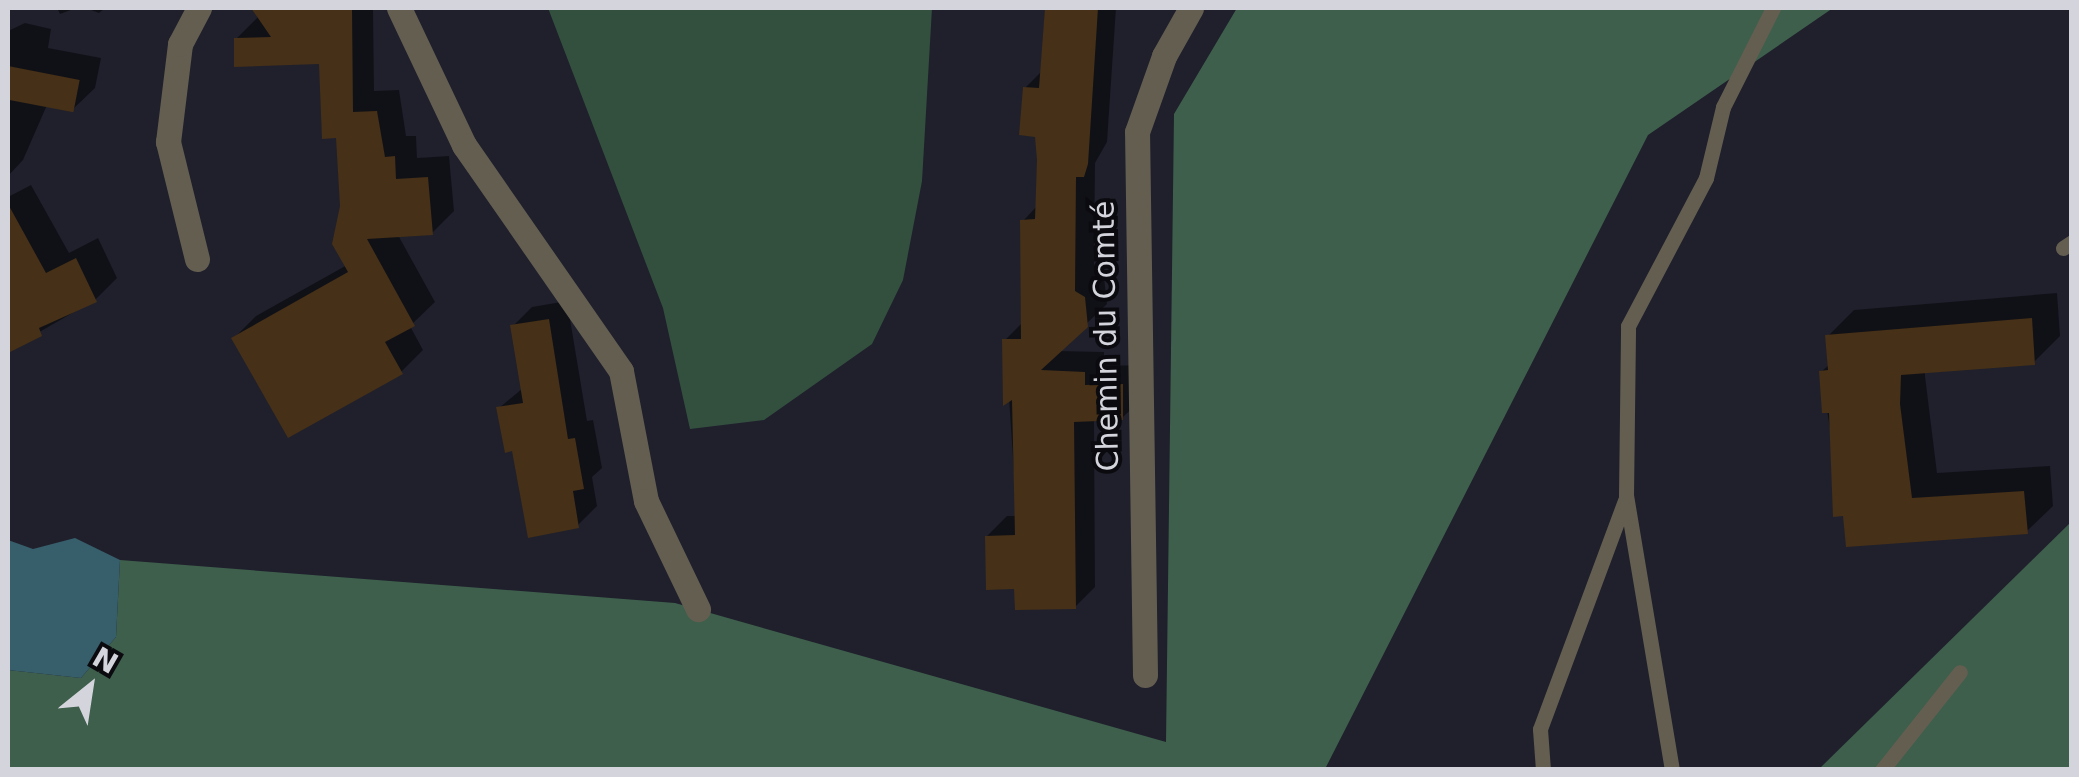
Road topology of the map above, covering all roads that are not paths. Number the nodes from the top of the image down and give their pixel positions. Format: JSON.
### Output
{"nodes":[{"id":1,"x":198,"y":8,"type":"edge"},
{"id":2,"x":400,"y":8,"type":"edge"},
{"id":3,"x":1191,"y":8,"type":"edge"},
{"id":4,"x":1773,"y":8,"type":"edge"},
{"id":5,"x":197,"y":259,"type":"dead end"},
{"id":6,"x":1626,"y":496,"type":"junction"},
{"id":7,"x":698,"y":609,"type":"dead end"},
{"id":8,"x":1960,"y":672,"type":"dead end"},
{"id":9,"x":1145,"y":675,"type":"dead end"},
{"id":10,"x":1543,"y":770,"type":"edge"},
{"id":11,"x":1672,"y":770,"type":"edge"},
{"id":12,"x":1882,"y":770,"type":"edge"}],
"edges":[{"from":1,"to":5,"type":"street"},
{"from":2,"to":7,"type":"street"},
{"from":3,"to":9,"type":"street","name":"Chemin du Comté"},
{"from":4,"to":6,"type":"lane"},
{"from":6,"to":10,"type":"lane"},
{"from":6,"to":11,"type":"lane"},
{"from":8,"to":12,"type":"lane"}]}
